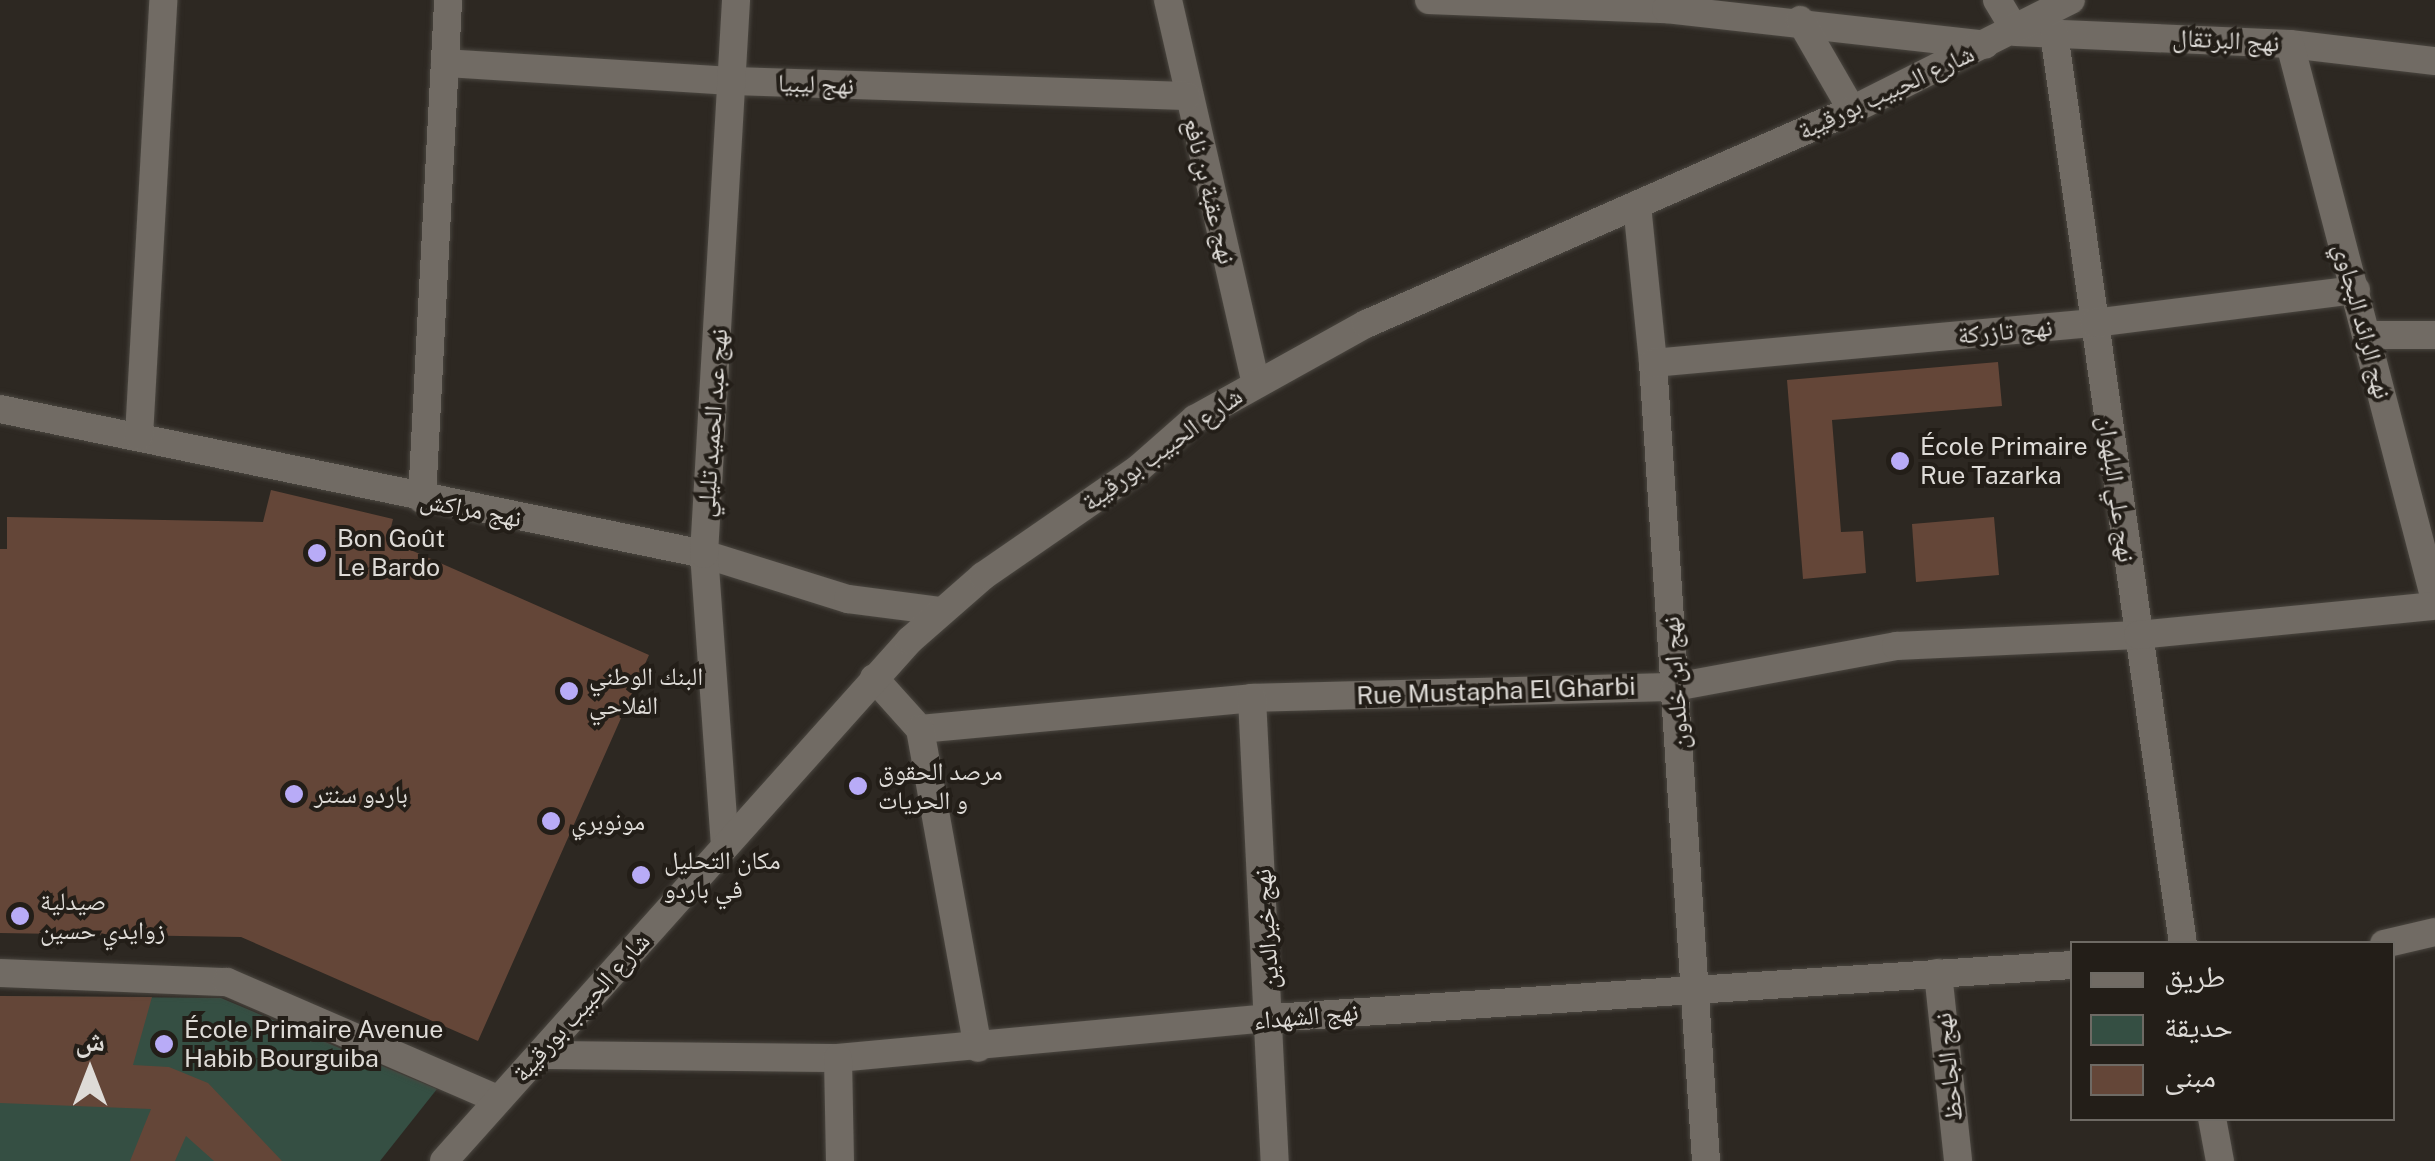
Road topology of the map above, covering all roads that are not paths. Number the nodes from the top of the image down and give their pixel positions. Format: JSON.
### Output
{"nodes":[{"id":1,"x":163,"y":0,"type":"edge"},
{"id":2,"x":448,"y":0,"type":"edge"},
{"id":3,"x":736,"y":0,"type":"edge"},
{"id":4,"x":1168,"y":0,"type":"edge"},
{"id":5,"x":1430,"y":0,"type":"edge"},
{"id":6,"x":1997,"y":0,"type":"edge"},
{"id":7,"x":2070,"y":0,"type":"edge"},
{"id":8,"x":1529,"y":1,"type":"edge"},
{"id":9,"x":1800,"y":20,"type":"junction"},
{"id":10,"x":2016,"y":32,"type":"junction"},
{"id":11,"x":2054,"y":33,"type":"junction"},
{"id":12,"x":2290,"y":44,"type":"junction"},
{"id":13,"x":1985,"y":45,"type":"junction"},
{"id":14,"x":2435,"y":61,"type":"edge"},
{"id":15,"x":446,"y":64,"type":"junction"},
{"id":16,"x":733,"y":81,"type":"junction"},
{"id":17,"x":1187,"y":96,"type":"junction"},
{"id":18,"x":1852,"y":110,"type":"junction"},
{"id":19,"x":1636,"y":205,"type":"junction"},
{"id":20,"x":2356,"y":290,"type":"junction"},
{"id":21,"x":2094,"y":322,"type":"junction"},
{"id":22,"x":2367,"y":334,"type":"junction"},
{"id":23,"x":2435,"y":334,"type":"edge"},
{"id":24,"x":1653,"y":363,"type":"junction"},
{"id":25,"x":1256,"y":380,"type":"junction"},
{"id":26,"x":0,"y":409,"type":"edge"},
{"id":27,"x":139,"y":436,"type":"junction"},
{"id":28,"x":422,"y":499,"type":"junction"},
{"id":29,"x":704,"y":554,"type":"junction"},
{"id":30,"x":2435,"y":603,"type":"edge"},
{"id":31,"x":941,"y":612,"type":"junction"},
{"id":32,"x":2138,"y":635,"type":"junction"},
{"id":33,"x":874,"y":678,"type":"junction"},
{"id":34,"x":1675,"y":686,"type":"junction"},
{"id":35,"x":1252,"y":698,"type":"junction"},
{"id":36,"x":920,"y":729,"type":"junction"},
{"id":37,"x":725,"y":846,"type":"junction"},
{"id":38,"x":2435,"y":932,"type":"edge"},
{"id":39,"x":2183,"y":941,"type":"edge"},
{"id":40,"x":2395,"y":941,"type":"edge"},
{"id":41,"x":2070,"y":965,"type":"edge"},
{"id":42,"x":0,"y":973,"type":"edge"},
{"id":43,"x":1938,"y":973,"type":"junction"},
{"id":44,"x":1696,"y":987,"type":"junction"},
{"id":45,"x":1272,"y":1018,"type":"junction"},
{"id":46,"x":978,"y":1048,"type":"junction"},
{"id":47,"x":540,"y":1055,"type":"junction"},
{"id":48,"x":838,"y":1058,"type":"junction"},
{"id":49,"x":498,"y":1099,"type":"junction"},
{"id":50,"x":2213,"y":1121,"type":"edge"},
{"id":51,"x":444,"y":1161,"type":"edge"},
{"id":52,"x":840,"y":1161,"type":"edge"},
{"id":53,"x":1276,"y":1161,"type":"edge"},
{"id":54,"x":1706,"y":1161,"type":"edge"},
{"id":55,"x":1958,"y":1161,"type":"edge"},
{"id":56,"x":2220,"y":1161,"type":"edge"}],
"edges":[{"from":1,"to":27,"type":"street"},
{"from":2,"to":15,"type":"street"},
{"from":3,"to":16,"type":"street","name":"نهج عبد الحميد تليلي"},
{"from":4,"to":17,"type":"street","name":"نهج عقبة بن نافع"},
{"from":5,"to":8,"type":"street"},
{"from":6,"to":10,"type":"street"},
{"from":7,"to":10,"type":"street","name":"شارع الحبيب بورقيبة"},
{"from":8,"to":9,"type":"street"},
{"from":9,"to":13,"type":"street"},
{"from":9,"to":18,"type":"street"},
{"from":10,"to":11,"type":"street","name":"نهج البرتقال"},
{"from":10,"to":13,"type":"street","name":"شارع الحبيب بورقيبة"},
{"from":11,"to":12,"type":"street","name":"نهج البرتقال"},
{"from":11,"to":21,"type":"street","name":"نهج علي البلهوان"},
{"from":12,"to":14,"type":"street","name":"نهج البرتقال"},
{"from":12,"to":20,"type":"street","name":"نهج الرائد البجاوي"},
{"from":13,"to":18,"type":"street","name":"شارع الحبيب بورقيبة"},
{"from":15,"to":16,"type":"street","name":"نهج ليبيا"},
{"from":15,"to":28,"type":"street"},
{"from":16,"to":17,"type":"street","name":"نهج ليبيا"},
{"from":16,"to":29,"type":"street","name":"نهج عبد الحميد تليلي"},
{"from":17,"to":25,"type":"street","name":"نهج عقبة بن نافع"},
{"from":18,"to":19,"type":"street","name":"شارع الحبيب بورقيبة"},
{"from":19,"to":24,"type":"street","name":"نهج ابن خلدون"},
{"from":19,"to":25,"type":"street","name":"شارع الحبيب بورقيبة"},
{"from":20,"to":21,"type":"street","name":"نهج تازركة"},
{"from":20,"to":22,"type":"street","name":"نهج الرائد البجاوي"},
{"from":21,"to":24,"type":"street","name":"نهج تازركة"},
{"from":21,"to":32,"type":"street","name":"نهج علي البلهوان"},
{"from":22,"to":23,"type":"street"},
{"from":22,"to":30,"type":"street","name":"نهج الرائد البجاوي"},
{"from":24,"to":34,"type":"street","name":"نهج ابن خلدون"},
{"from":25,"to":31,"type":"street","name":"شارع الحبيب بورقيبة"},
{"from":26,"to":27,"type":"street","name":"نهج مراكش"},
{"from":27,"to":28,"type":"street","name":"نهج مراكش"},
{"from":28,"to":29,"type":"street","name":"نهج مراكش"},
{"from":29,"to":31,"type":"street","name":"نهج مراكش"},
{"from":29,"to":37,"type":"street","name":"نهج عبد الحميد تليلي"},
{"from":30,"to":32,"type":"street","name":"Rue Mustapha El Gharbi"},
{"from":31,"to":33,"type":"street","name":"شارع الحبيب بورقيبة"},
{"from":32,"to":34,"type":"street","name":"Rue Mustapha El Gharbi"},
{"from":32,"to":39,"type":"street","name":"نهج علي البلهوان"},
{"from":33,"to":36,"type":"street"},
{"from":33,"to":37,"type":"street","name":"شارع الحبيب بورقيبة"},
{"from":34,"to":35,"type":"street","name":"Rue Mustapha El Gharbi"},
{"from":34,"to":44,"type":"street","name":"نهج ابن خلدون"},
{"from":35,"to":36,"type":"street","name":"Rue Mustapha El Gharbi"},
{"from":35,"to":45,"type":"street","name":"نهج خيرالدين"},
{"from":36,"to":46,"type":"street"},
{"from":37,"to":47,"type":"street","name":"شارع الحبيب بورقيبة"},
{"from":38,"to":40,"type":"street"},
{"from":41,"to":43,"type":"street","name":"نهج الشهداء"},
{"from":42,"to":49,"type":"street"},
{"from":43,"to":44,"type":"street","name":"نهج الشهداء"},
{"from":43,"to":55,"type":"street","name":"نهج الجاحظ"},
{"from":44,"to":45,"type":"street","name":"نهج الشهداء"},
{"from":44,"to":54,"type":"street","name":"نهج ابن خلدون"},
{"from":45,"to":46,"type":"street","name":"نهج الشهداء"},
{"from":45,"to":53,"type":"street","name":"نهج خيرالدين"},
{"from":46,"to":48,"type":"street","name":"نهج الشهداء"},
{"from":47,"to":48,"type":"street","name":"نهج الشهداء"},
{"from":47,"to":49,"type":"street","name":"شارع الحبيب بورقيبة"},
{"from":48,"to":52,"type":"street"},
{"from":49,"to":51,"type":"street","name":"شارع الحبيب بورقيبة"},
{"from":50,"to":56,"type":"street"}]}
